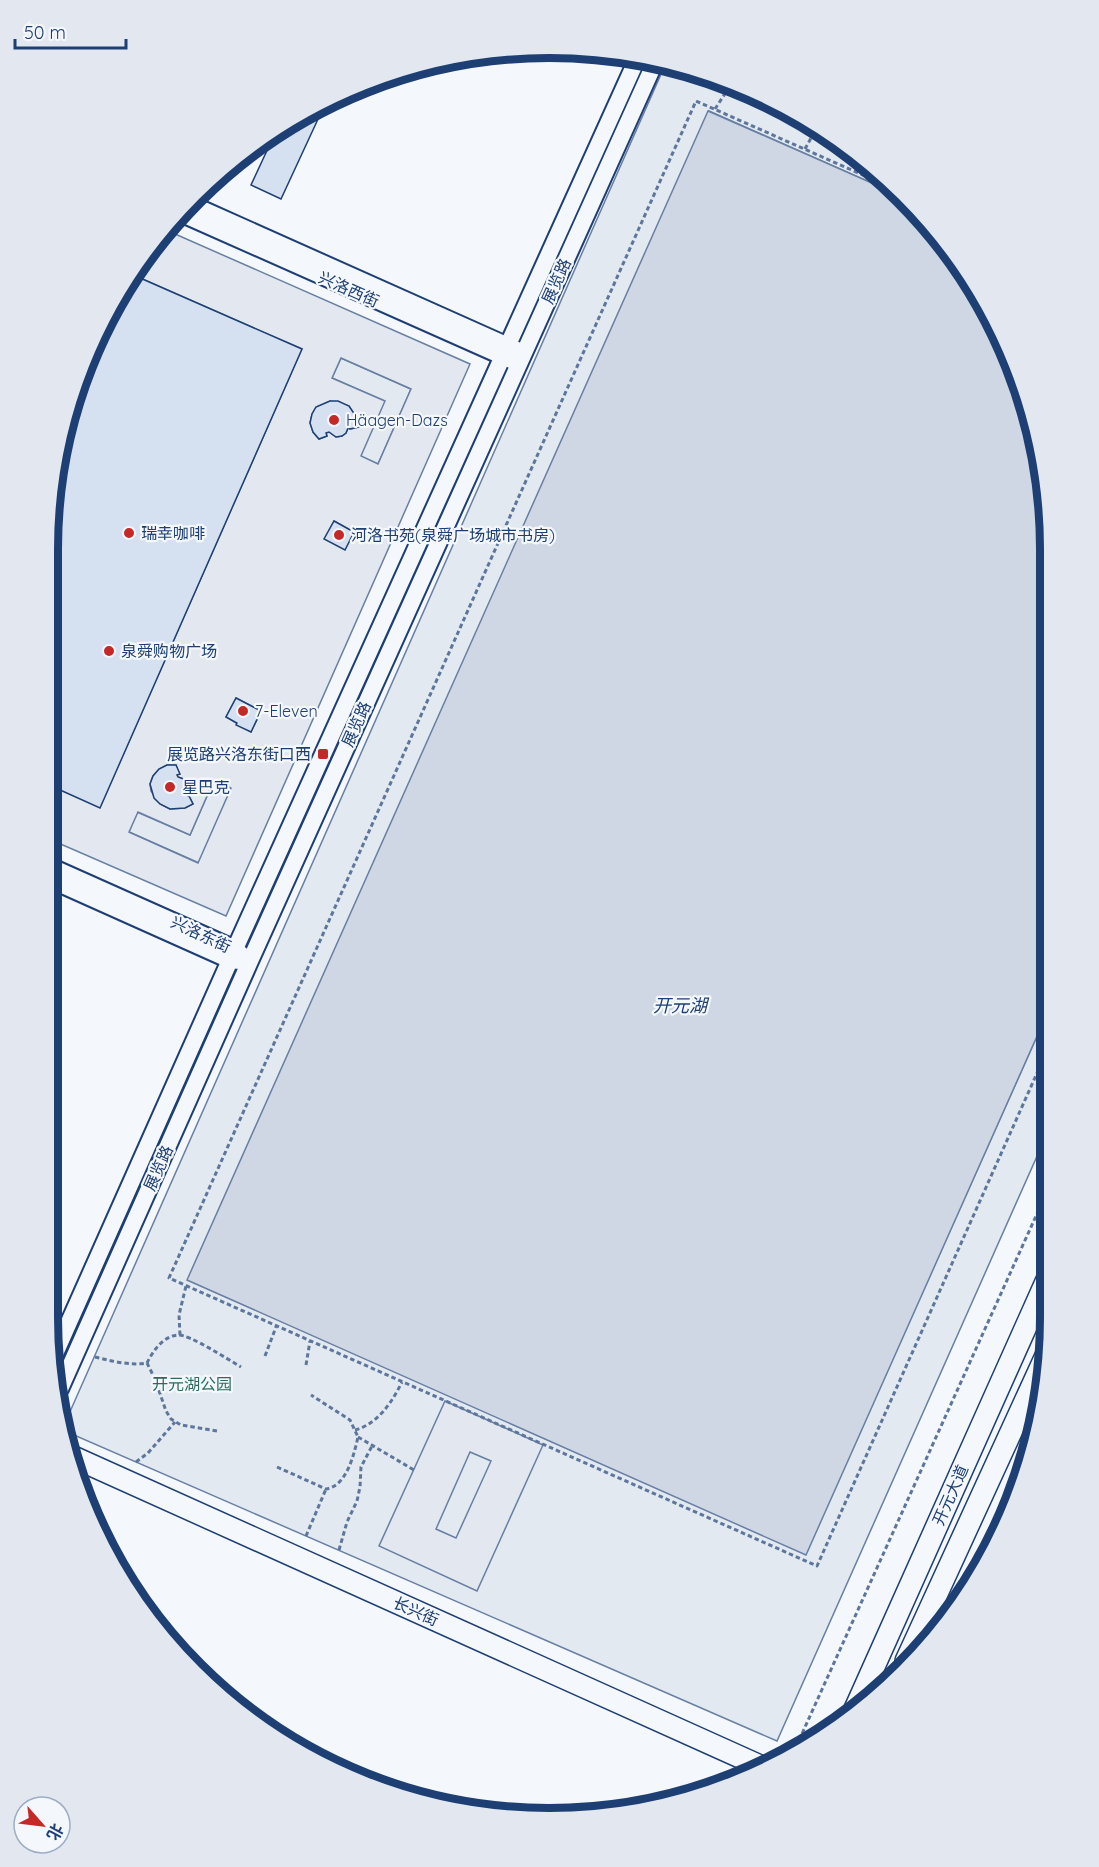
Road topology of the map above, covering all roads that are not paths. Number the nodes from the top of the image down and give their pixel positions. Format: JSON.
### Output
{"nodes":[{"id":1,"x":634,"y":66,"type":"edge"},
{"id":2,"x":652,"y":69,"type":"edge"},
{"id":3,"x":197,"y":207,"type":"edge"},
{"id":4,"x":189,"y":217,"type":"edge"},
{"id":5,"x":504,"y":351,"type":"junction"},
{"id":6,"x":521,"y":358,"type":"junction"},
{"id":7,"x":58,"y":870,"type":"edge"},
{"id":8,"x":58,"y":883,"type":"edge"},
{"id":9,"x":233,"y":955,"type":"junction"},
{"id":10,"x":249,"y":961,"type":"junction"},
{"id":11,"x":1040,"y":1327,"type":"edge"},
{"id":12,"x":60,"y":1343,"type":"edge"},
{"id":13,"x":1037,"y":1376,"type":"edge"},
{"id":14,"x":63,"y":1382,"type":"edge"},
{"id":15,"x":80,"y":1460,"type":"edge"},
{"id":16,"x":86,"y":1477,"type":"edge"},
{"id":17,"x":911,"y":1649,"type":"edge"},
{"id":18,"x":860,"y":1697,"type":"edge"},
{"id":19,"x":754,"y":1763,"type":"edge"},
{"id":20,"x":738,"y":1771,"type":"edge"}],
"edges":[{"from":1,"to":5,"type":"street","name":"展览路"},
{"from":2,"to":6,"type":"street","name":"展览路"},
{"from":3,"to":5,"type":"street","name":"兴洛西街"},
{"from":4,"to":5,"type":"street","name":"兴洛西街"},
{"from":5,"to":6,"type":"street","name":"兴洛西街"},
{"from":5,"to":9,"type":"street","name":"展览路"},
{"from":6,"to":10,"type":"street","name":"展览路"},
{"from":7,"to":9,"type":"street","name":"兴洛东街"},
{"from":8,"to":9,"type":"street","name":"兴洛东街"},
{"from":9,"to":10,"type":"street","name":"兴洛东街"},
{"from":9,"to":12,"type":"street","name":"展览路"},
{"from":10,"to":14,"type":"street","name":"展览路"},
{"from":11,"to":18,"type":"main road","name":"开元大道"},
{"from":13,"to":17,"type":"main road","name":"开元大道"},
{"from":15,"to":19,"type":"main road","name":"长兴街"},
{"from":16,"to":20,"type":"main road","name":"长兴街"}]}
